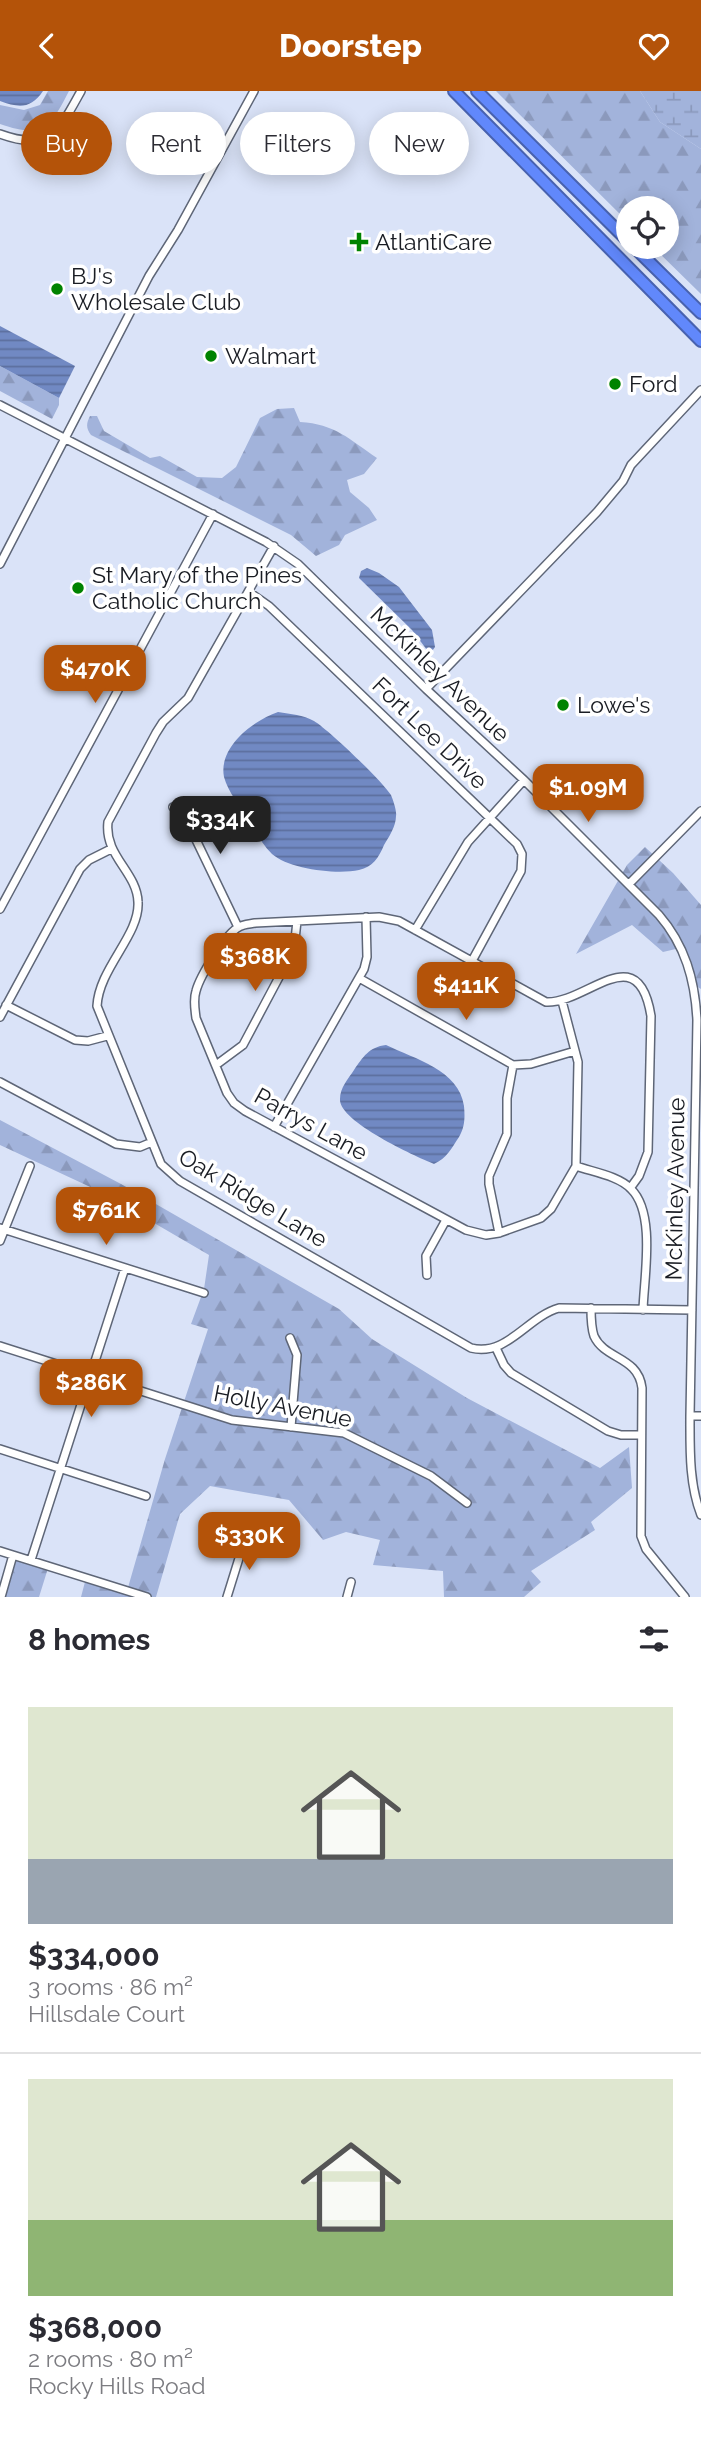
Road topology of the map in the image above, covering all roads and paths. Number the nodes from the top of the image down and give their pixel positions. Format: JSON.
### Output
{"nodes":[{"id":1,"x":80,"y":91,"type":"edge"},
{"id":2,"x":254,"y":91,"type":"edge"},
{"id":3,"x":454,"y":91,"type":"edge"},
{"id":4,"x":477,"y":91,"type":"edge"},
{"id":5,"x":0,"y":134,"type":"edge"},
{"id":6,"x":616,"y":229,"type":"edge"},
{"id":7,"x":646,"y":259,"type":"edge"},
{"id":8,"x":701,"y":313,"type":"edge"},
{"id":9,"x":699,"y":339,"type":"edge"},
{"id":10,"x":701,"y":350,"type":"edge"},
{"id":11,"x":700,"y":393,"type":"edge"},
{"id":12,"x":0,"y":405,"type":"edge"},
{"id":13,"x":65,"y":439,"type":"junction"},
{"id":14,"x":213,"y":514,"type":"junction"},
{"id":15,"x":274,"y":546,"type":"junction"},
{"id":16,"x":0,"y":564,"type":"edge"},
{"id":17,"x":249,"y":592,"type":"junction"},
{"id":18,"x":426,"y":689,"type":"junction"},
{"id":19,"x":524,"y":780,"type":"junction"},
{"id":20,"x":173,"y":807,"type":"dead end"},
{"id":21,"x":701,"y":811,"type":"edge"},
{"id":22,"x":490,"y":817,"type":"junction"},
{"id":23,"x":111,"y":849,"type":"junction"},
{"id":24,"x":629,"y":884,"type":"junction"},
{"id":25,"x":0,"y":909,"type":"edge"},
{"id":26,"x":366,"y":917,"type":"junction"},
{"id":27,"x":297,"y":921,"type":"junction"},
{"id":28,"x":238,"y":927,"type":"junction"},
{"id":29,"x":415,"y":930,"type":"junction"},
{"id":30,"x":472,"y":961,"type":"junction"},
{"id":31,"x":359,"y":978,"type":"junction"},
{"id":32,"x":562,"y":1001,"type":"junction"},
{"id":33,"x":6,"y":1005,"type":"junction"},
{"id":34,"x":0,"y":1017,"type":"edge"},
{"id":35,"x":107,"y":1036,"type":"junction"},
{"id":36,"x":575,"y":1051,"type":"junction"},
{"id":37,"x":216,"y":1065,"type":"junction"},
{"id":38,"x":513,"y":1065,"type":"junction"},
{"id":39,"x":0,"y":1082,"type":"edge"},
{"id":40,"x":274,"y":1127,"type":"junction"},
{"id":41,"x":152,"y":1142,"type":"junction"},
{"id":42,"x":30,"y":1165,"type":"dead end"},
{"id":43,"x":576,"y":1166,"type":"junction"},
{"id":44,"x":631,"y":1188,"type":"junction"},
{"id":45,"x":446,"y":1220,"type":"junction"},
{"id":46,"x":2,"y":1229,"type":"edge"},
{"id":47,"x":499,"y":1233,"type":"junction"},
{"id":48,"x":0,"y":1241,"type":"edge"},
{"id":49,"x":125,"y":1268,"type":"junction"},
{"id":50,"x":427,"y":1275,"type":"dead end"},
{"id":51,"x":204,"y":1293,"type":"dead end"},
{"id":52,"x":591,"y":1308,"type":"junction"},
{"id":53,"x":643,"y":1310,"type":"junction"},
{"id":54,"x":692,"y":1310,"type":"junction"},
{"id":55,"x":290,"y":1338,"type":"dead end"},
{"id":56,"x":0,"y":1346,"type":"edge"},
{"id":57,"x":496,"y":1347,"type":"junction"},
{"id":58,"x":90,"y":1375,"type":"junction"},
{"id":59,"x":690,"y":1416,"type":"junction"},
{"id":60,"x":701,"y":1416,"type":"edge"},
{"id":61,"x":291,"y":1427,"type":"junction"},
{"id":62,"x":641,"y":1435,"type":"junction"},
{"id":63,"x":0,"y":1449,"type":"edge"},
{"id":64,"x":61,"y":1468,"type":"junction"},
{"id":65,"x":146,"y":1496,"type":"dead end"},
{"id":66,"x":467,"y":1503,"type":"dead end"},
{"id":67,"x":701,"y":1515,"type":"edge"},
{"id":68,"x":245,"y":1539,"type":"dead end"},
{"id":69,"x":0,"y":1551,"type":"edge"},
{"id":70,"x":13,"y":1555,"type":"junction"},
{"id":71,"x":31,"y":1560,"type":"junction"},
{"id":72,"x":351,"y":1582,"type":"dead end"},
{"id":73,"x":1,"y":1597,"type":"edge"},
{"id":74,"x":147,"y":1597,"type":"edge"},
{"id":75,"x":227,"y":1597,"type":"edge"},
{"id":76,"x":347,"y":1597,"type":"edge"},
{"id":77,"x":685,"y":1597,"type":"edge"}],
"edges":[{"from":1,"to":5,"type":"street"},
{"from":2,"to":13,"type":"street"},
{"from":3,"to":9,"type":"highway"},
{"from":4,"to":6,"type":"highway"},
{"from":7,"to":8,"type":"highway"},
{"from":9,"to":10,"type":"highway"},
{"from":11,"to":18,"type":"street"},
{"from":12,"to":13,"type":"street","name":"McKinley Avenue"},
{"from":13,"to":14,"type":"street","name":"McKinley Avenue"},
{"from":13,"to":16,"type":"street"},
{"from":14,"to":15,"type":"street","name":"McKinley Avenue"},
{"from":14,"to":25,"type":"street"},
{"from":15,"to":17,"type":"street"},
{"from":15,"to":18,"type":"street","name":"McKinley Avenue"},
{"from":17,"to":22,"type":"street","name":"Fort Lee Drive"},
{"from":17,"to":23,"type":"street"},
{"from":18,"to":19,"type":"street","name":"McKinley Avenue"},
{"from":19,"to":22,"type":"street"},
{"from":19,"to":24,"type":"street","name":"McKinley Avenue"},
{"from":20,"to":28,"type":"street"},
{"from":21,"to":24,"type":"street"},
{"from":22,"to":29,"type":"street"},
{"from":22,"to":30,"type":"street","name":"Fort Lee Drive"},
{"from":23,"to":33,"type":"street"},
{"from":23,"to":35,"type":"street","name":"Oak Ridge Lane"},
{"from":24,"to":54,"type":"street","name":"McKinley Avenue"},
{"from":26,"to":27,"type":"street"},
{"from":26,"to":29,"type":"street"},
{"from":26,"to":31,"type":"street"},
{"from":27,"to":28,"type":"street"},
{"from":27,"to":37,"type":"street"},
{"from":28,"to":37,"type":"street","name":"Parrys Lane"},
{"from":29,"to":30,"type":"street"},
{"from":30,"to":32,"type":"street"},
{"from":31,"to":38,"type":"street"},
{"from":31,"to":40,"type":"street"},
{"from":32,"to":36,"type":"street"},
{"from":32,"to":44,"type":"street"},
{"from":33,"to":34,"type":"street"},
{"from":33,"to":35,"type":"street"},
{"from":35,"to":41,"type":"street","name":"Oak Ridge Lane"},
{"from":36,"to":38,"type":"street"},
{"from":36,"to":43,"type":"street"},
{"from":37,"to":40,"type":"street","name":"Parrys Lane"},
{"from":38,"to":47,"type":"street"},
{"from":39,"to":41,"type":"street"},
{"from":40,"to":45,"type":"street","name":"Parrys Lane"},
{"from":41,"to":57,"type":"street","name":"Oak Ridge Lane"},
{"from":42,"to":46,"type":"street"},
{"from":43,"to":44,"type":"street"},
{"from":43,"to":47,"type":"street","name":"Parrys Lane"},
{"from":44,"to":53,"type":"street"},
{"from":45,"to":47,"type":"street","name":"Parrys Lane"},
{"from":45,"to":50,"type":"street"},
{"from":46,"to":48,"type":"street"},
{"from":46,"to":49,"type":"street"},
{"from":49,"to":51,"type":"street"},
{"from":49,"to":58,"type":"street"},
{"from":52,"to":53,"type":"street"},
{"from":52,"to":57,"type":"street"},
{"from":52,"to":62,"type":"street"},
{"from":53,"to":54,"type":"street"},
{"from":54,"to":59,"type":"street","name":"McKinley Avenue"},
{"from":55,"to":61,"type":"street"},
{"from":56,"to":58,"type":"street","name":"Holly Avenue"},
{"from":57,"to":62,"type":"street"},
{"from":58,"to":61,"type":"street","name":"Holly Avenue"},
{"from":58,"to":64,"type":"street"},
{"from":59,"to":60,"type":"street"},
{"from":59,"to":67,"type":"street","name":"McKinley Avenue"},
{"from":61,"to":66,"type":"street","name":"Holly Avenue"},
{"from":62,"to":77,"type":"street"},
{"from":63,"to":64,"type":"street"},
{"from":64,"to":65,"type":"street"},
{"from":64,"to":71,"type":"street"},
{"from":68,"to":75,"type":"street"},
{"from":69,"to":70,"type":"street"},
{"from":70,"to":71,"type":"street"},
{"from":70,"to":73,"type":"street"},
{"from":71,"to":74,"type":"street"},
{"from":72,"to":76,"type":"street"}]}
